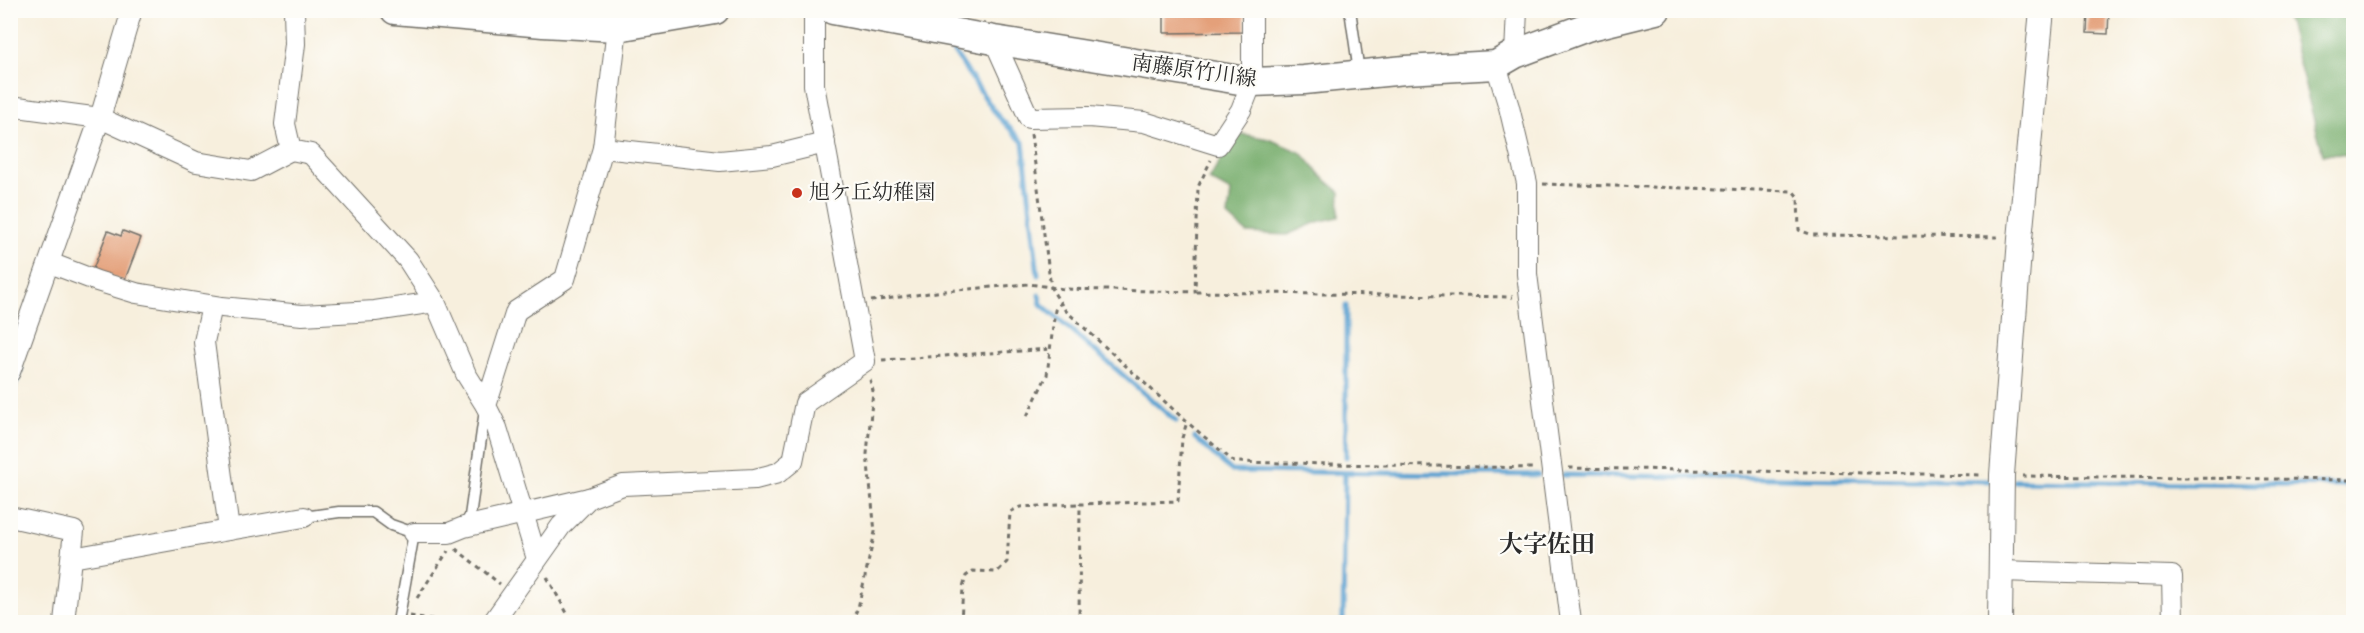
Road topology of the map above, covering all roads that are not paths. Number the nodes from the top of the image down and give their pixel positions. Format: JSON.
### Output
{"nodes":[{"id":1,"x":132,"y":10,"type":"edge"},
{"id":2,"x":294,"y":10,"type":"edge"},
{"id":3,"x":395,"y":10,"type":"edge"},
{"id":4,"x":715,"y":10,"type":"edge"},
{"id":5,"x":814,"y":10,"type":"edge"},
{"id":6,"x":833,"y":10,"type":"edge"},
{"id":7,"x":1252,"y":10,"type":"edge"},
{"id":8,"x":1350,"y":10,"type":"edge"},
{"id":9,"x":1517,"y":10,"type":"edge"},
{"id":10,"x":1656,"y":10,"type":"edge"},
{"id":11,"x":2042,"y":10,"type":"edge"},
{"id":12,"x":876,"y":14,"type":"edge"},
{"id":13,"x":618,"y":19,"type":"edge"},
{"id":14,"x":994,"y":40,"type":"junction"},
{"id":15,"x":1506,"y":60,"type":"junction"},
{"id":16,"x":1359,"y":74,"type":"junction"},
{"id":17,"x":1252,"y":82,"type":"junction"},
{"id":18,"x":10,"y":106,"type":"edge"},
{"id":19,"x":100,"y":118,"type":"junction"},
{"id":20,"x":825,"y":143,"type":"junction"},
{"id":21,"x":603,"y":148,"type":"junction"},
{"id":22,"x":291,"y":150,"type":"junction"},
{"id":23,"x":55,"y":265,"type":"junction"},
{"id":24,"x":435,"y":302,"type":"junction"},
{"id":25,"x":212,"y":306,"type":"junction"},
{"id":26,"x":10,"y":372,"type":"edge"},
{"id":27,"x":486,"y":406,"type":"junction"},
{"id":28,"x":589,"y":498,"type":"junction"},
{"id":29,"x":522,"y":514,"type":"junction"},
{"id":30,"x":10,"y":517,"type":"edge"},
{"id":31,"x":304,"y":517,"type":"joint"},
{"id":32,"x":464,"y":527,"type":"junction"},
{"id":33,"x":230,"y":530,"type":"junction"},
{"id":34,"x":414,"y":533,"type":"junction"},
{"id":35,"x":72,"y":558,"type":"junction"},
{"id":36,"x":537,"y":559,"type":"junction"},
{"id":37,"x":2000,"y":571,"type":"junction"},
{"id":38,"x":511,"y":597,"type":"junction"},
{"id":39,"x":401,"y":619,"type":"edge"},
{"id":40,"x":64,"y":622,"type":"edge"},
{"id":41,"x":493,"y":622,"type":"edge"},
{"id":42,"x":509,"y":622,"type":"edge"},
{"id":43,"x":1571,"y":622,"type":"edge"},
{"id":44,"x":2000,"y":622,"type":"edge"},
{"id":45,"x":2173,"y":622,"type":"edge"}],
"edges":[{"from":1,"to":19,"type":"street"},
{"from":2,"to":22,"type":"street"},
{"from":3,"to":13,"type":"main road"},
{"from":4,"to":13,"type":"main road"},
{"from":5,"to":20,"type":"street"},
{"from":6,"to":12,"type":"main road","name":"南藤原竹川線"},
{"from":7,"to":17,"type":"street"},
{"from":8,"to":16,"type":"lane"},
{"from":9,"to":15,"type":"street"},
{"from":10,"to":15,"type":"main road","name":"南藤原竹川線"},
{"from":11,"to":37,"type":"street"},
{"from":12,"to":14,"type":"main road","name":"南藤原竹川線"},
{"from":13,"to":21,"type":"street"},
{"from":14,"to":17,"type":"main road","name":"南藤原竹川線"},
{"from":14,"to":17,"type":"street"},
{"from":15,"to":16,"type":"main road","name":"南藤原竹川線"},
{"from":15,"to":43,"type":"street"},
{"from":16,"to":17,"type":"main road","name":"南藤原竹川線"},
{"from":18,"to":19,"type":"street"},
{"from":19,"to":22,"type":"street"},
{"from":19,"to":23,"type":"street"},
{"from":20,"to":21,"type":"street"},
{"from":20,"to":28,"type":"street"},
{"from":21,"to":27,"type":"street"},
{"from":22,"to":24,"type":"street"},
{"from":23,"to":25,"type":"street"},
{"from":23,"to":26,"type":"street"},
{"from":24,"to":25,"type":"street"},
{"from":24,"to":27,"type":"street"},
{"from":25,"to":33,"type":"street"},
{"from":27,"to":29,"type":"street"},
{"from":27,"to":32,"type":"lane"},
{"from":28,"to":29,"type":"street"},
{"from":28,"to":36,"type":"street"},
{"from":29,"to":32,"type":"street"},
{"from":29,"to":36,"type":"street"},
{"from":30,"to":35,"type":"street"},
{"from":31,"to":33,"type":"street"},
{"from":31,"to":34,"type":"lane"},
{"from":32,"to":34,"type":"street"},
{"from":33,"to":35,"type":"street"},
{"from":34,"to":39,"type":"lane"},
{"from":35,"to":40,"type":"street"},
{"from":36,"to":38,"type":"street"},
{"from":37,"to":44,"type":"street"},
{"from":37,"to":45,"type":"street"},
{"from":38,"to":41,"type":"street"},
{"from":38,"to":42,"type":"street"}]}
